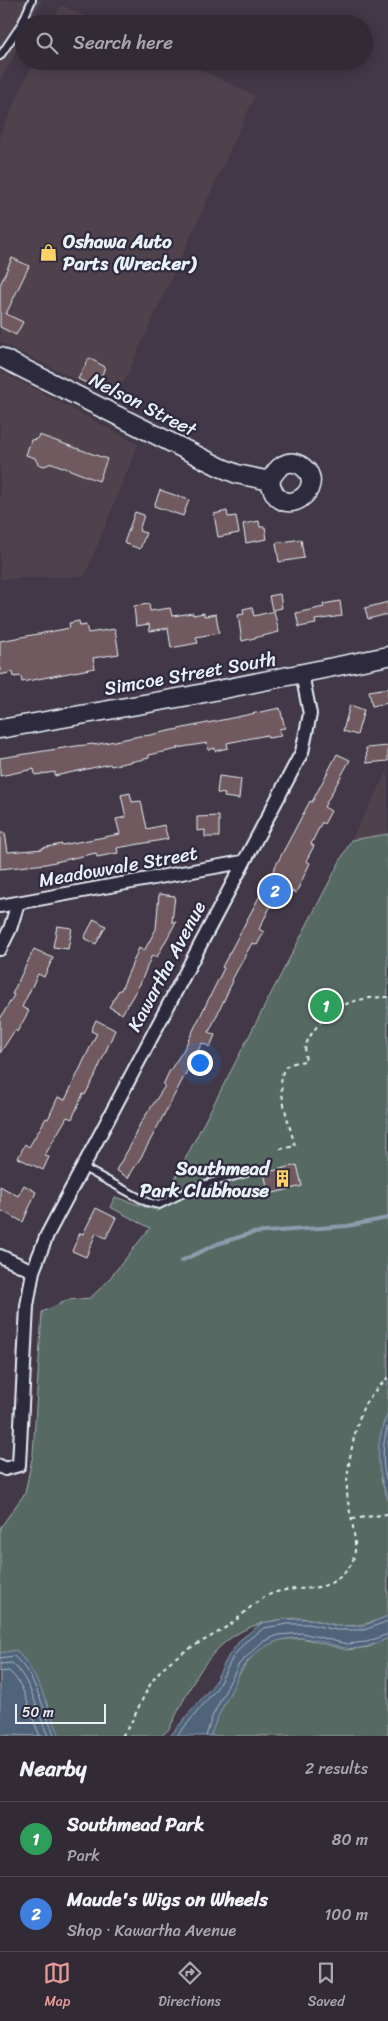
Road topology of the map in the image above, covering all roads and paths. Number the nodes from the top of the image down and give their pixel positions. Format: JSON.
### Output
{"nodes":[{"id":1,"x":32,"y":0,"type":"edge"},
{"id":2,"x":25,"y":15,"type":"edge"},
{"id":3,"x":15,"y":34,"type":"edge"},
{"id":4,"x":0,"y":56,"type":"edge"},
{"id":5,"x":0,"y":356,"type":"edge"},
{"id":6,"x":270,"y":481,"type":"dead end"},
{"id":7,"x":388,"y":656,"type":"edge"},
{"id":8,"x":302,"y":674,"type":"junction"},
{"id":9,"x":0,"y":729,"type":"edge"},
{"id":10,"x":242,"y":862,"type":"junction"},
{"id":11,"x":18,"y":903,"type":"junction"},
{"id":12,"x":0,"y":906,"type":"edge"},
{"id":13,"x":0,"y":949,"type":"edge"},
{"id":14,"x":388,"y":997,"type":"edge"},
{"id":15,"x":280,"y":1149,"type":"dead end"},
{"id":16,"x":82,"y":1167,"type":"junction"},
{"id":17,"x":246,"y":1174,"type":"dead end"},
{"id":18,"x":0,"y":1256,"type":"edge"},
{"id":19,"x":33,"y":1271,"type":"junction"},
{"id":20,"x":388,"y":1378,"type":"edge"},
{"id":21,"x":0,"y":1466,"type":"edge"},
{"id":22,"x":388,"y":1514,"type":"edge"},
{"id":23,"x":352,"y":1519,"type":"junction"},
{"id":24,"x":122,"y":1736,"type":"edge"}],
"edges":[{"from":1,"to":2,"type":"lane"},
{"from":3,"to":4,"type":"lane"},
{"from":5,"to":6,"type":"street","name":"Nelson Street"},
{"from":7,"to":8,"type":"street","name":"Simcoe Street South"},
{"from":8,"to":9,"type":"street","name":"Simcoe Street South"},
{"from":8,"to":10,"type":"street","name":"Kawartha Avenue"},
{"from":10,"to":11,"type":"street","name":"Meadowvale Street"},
{"from":10,"to":16,"type":"street","name":"Kawartha Avenue"},
{"from":11,"to":12,"type":"street","name":"Meadowvale Street"},
{"from":11,"to":13,"type":"street"},
{"from":14,"to":15,"type":"path"},
{"from":16,"to":17,"type":"lane"},
{"from":16,"to":19,"type":"street","name":"Kawartha Avenue"},
{"from":18,"to":19,"type":"street"},
{"from":19,"to":21,"type":"street","name":"Kawartha Avenue"},
{"from":20,"to":23,"type":"path"},
{"from":22,"to":23,"type":"path"},
{"from":23,"to":24,"type":"path"}]}
